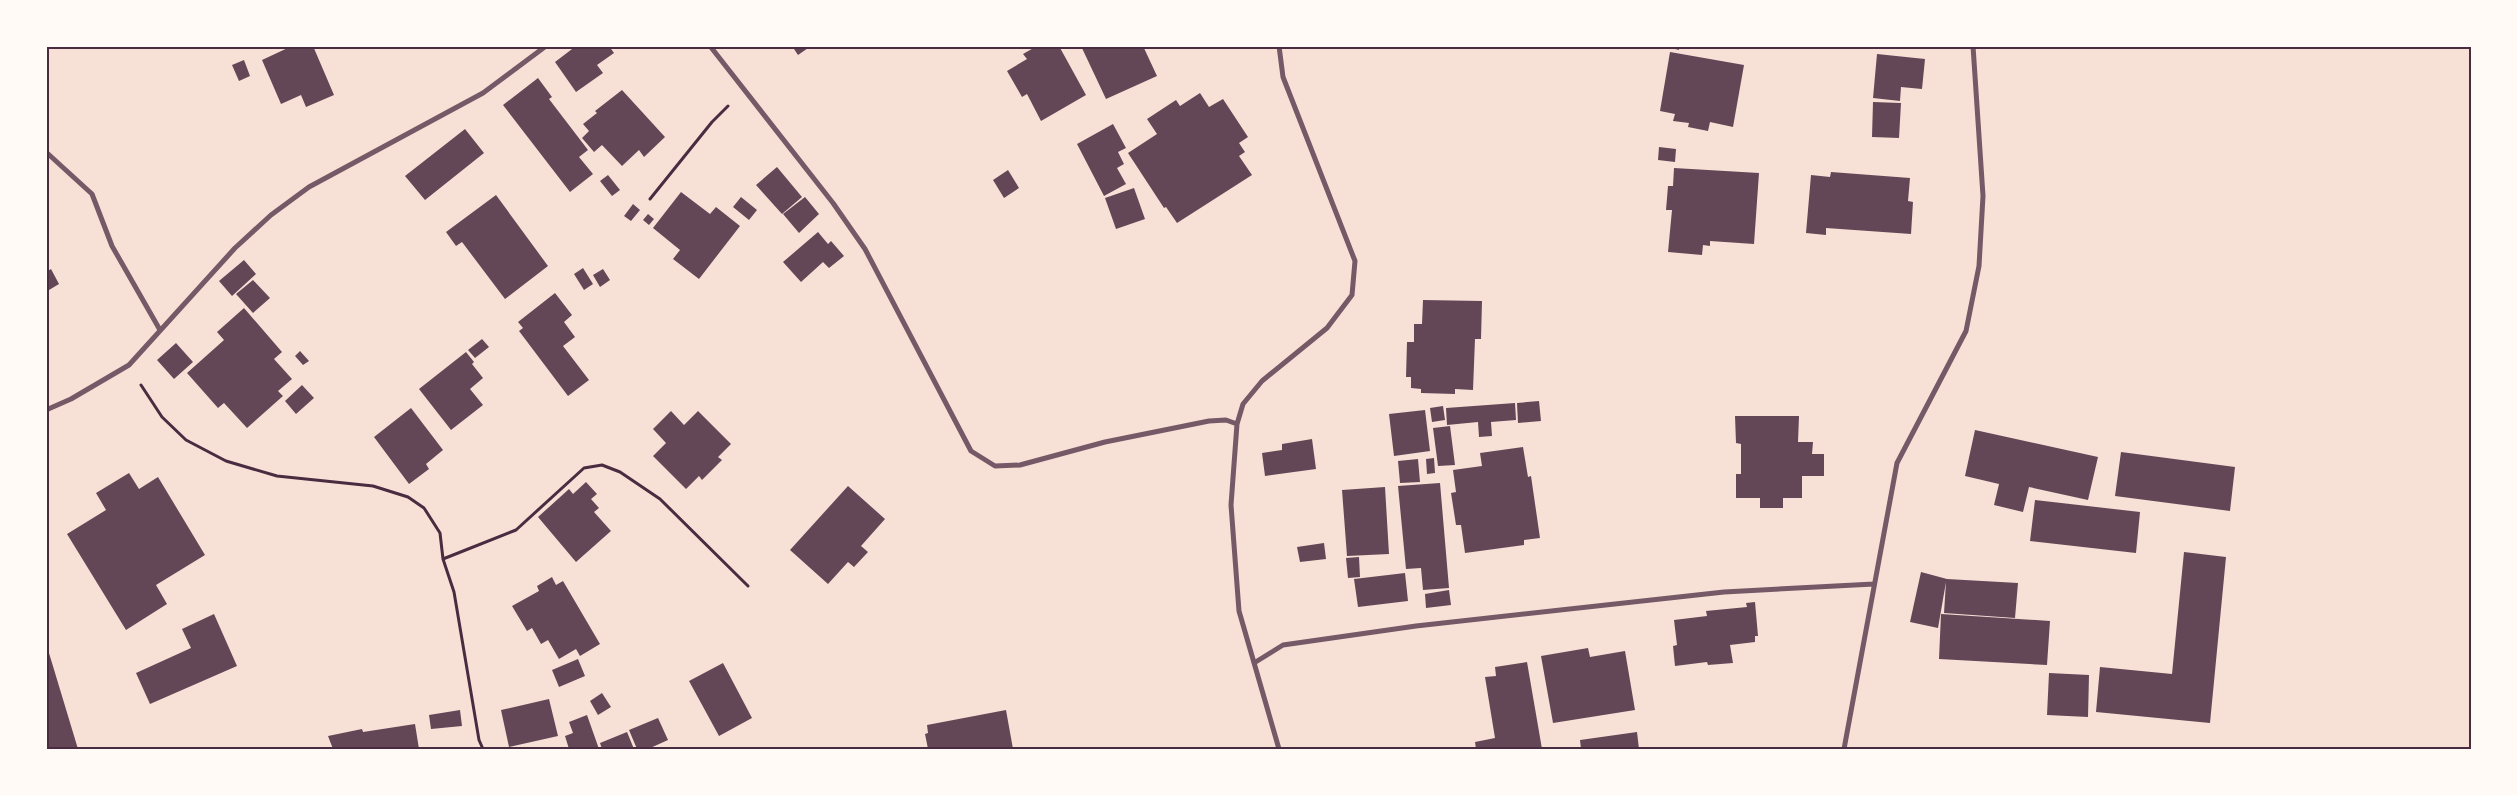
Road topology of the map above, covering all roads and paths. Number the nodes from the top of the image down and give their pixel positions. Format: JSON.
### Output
{"nodes":[{"id":1,"x":546,"y":46,"type":"edge"},
{"id":2,"x":710,"y":46,"type":"edge"},
{"id":3,"x":1279,"y":46,"type":"edge"},
{"id":4,"x":1973,"y":46,"type":"edge"},
{"id":5,"x":744,"y":90,"type":"junction"},
{"id":6,"x":46,"y":152,"type":"edge"},
{"id":7,"x":650,"y":199,"type":"dead end"},
{"id":8,"x":160,"y":330,"type":"junction"},
{"id":9,"x":128,"y":365,"type":"junction"},
{"id":10,"x":46,"y":410,"type":"edge"},
{"id":11,"x":1237,"y":424,"type":"junction"},
{"id":12,"x":443,"y":560,"type":"junction"},
{"id":13,"x":1874,"y":584,"type":"junction"},
{"id":14,"x":748,"y":586,"type":"dead end"},
{"id":15,"x":1254,"y":663,"type":"junction"},
{"id":16,"x":483,"y":749,"type":"edge"},
{"id":17,"x":1279,"y":749,"type":"edge"},
{"id":18,"x":1844,"y":749,"type":"edge"}],
"edges":[{"from":1,"to":8,"type":"street"},
{"from":2,"to":5,"type":"street"},
{"from":3,"to":11,"type":"street"},
{"from":4,"to":13,"type":"street"},
{"from":5,"to":7,"type":"path"},
{"from":5,"to":11,"type":"street"},
{"from":6,"to":8,"type":"street"},
{"from":8,"to":9,"type":"street"},
{"from":9,"to":10,"type":"street"},
{"from":9,"to":12,"type":"path"},
{"from":11,"to":15,"type":"street"},
{"from":12,"to":14,"type":"path"},
{"from":12,"to":16,"type":"path"},
{"from":13,"to":15,"type":"street"},
{"from":13,"to":18,"type":"street"},
{"from":15,"to":17,"type":"street"}]}
